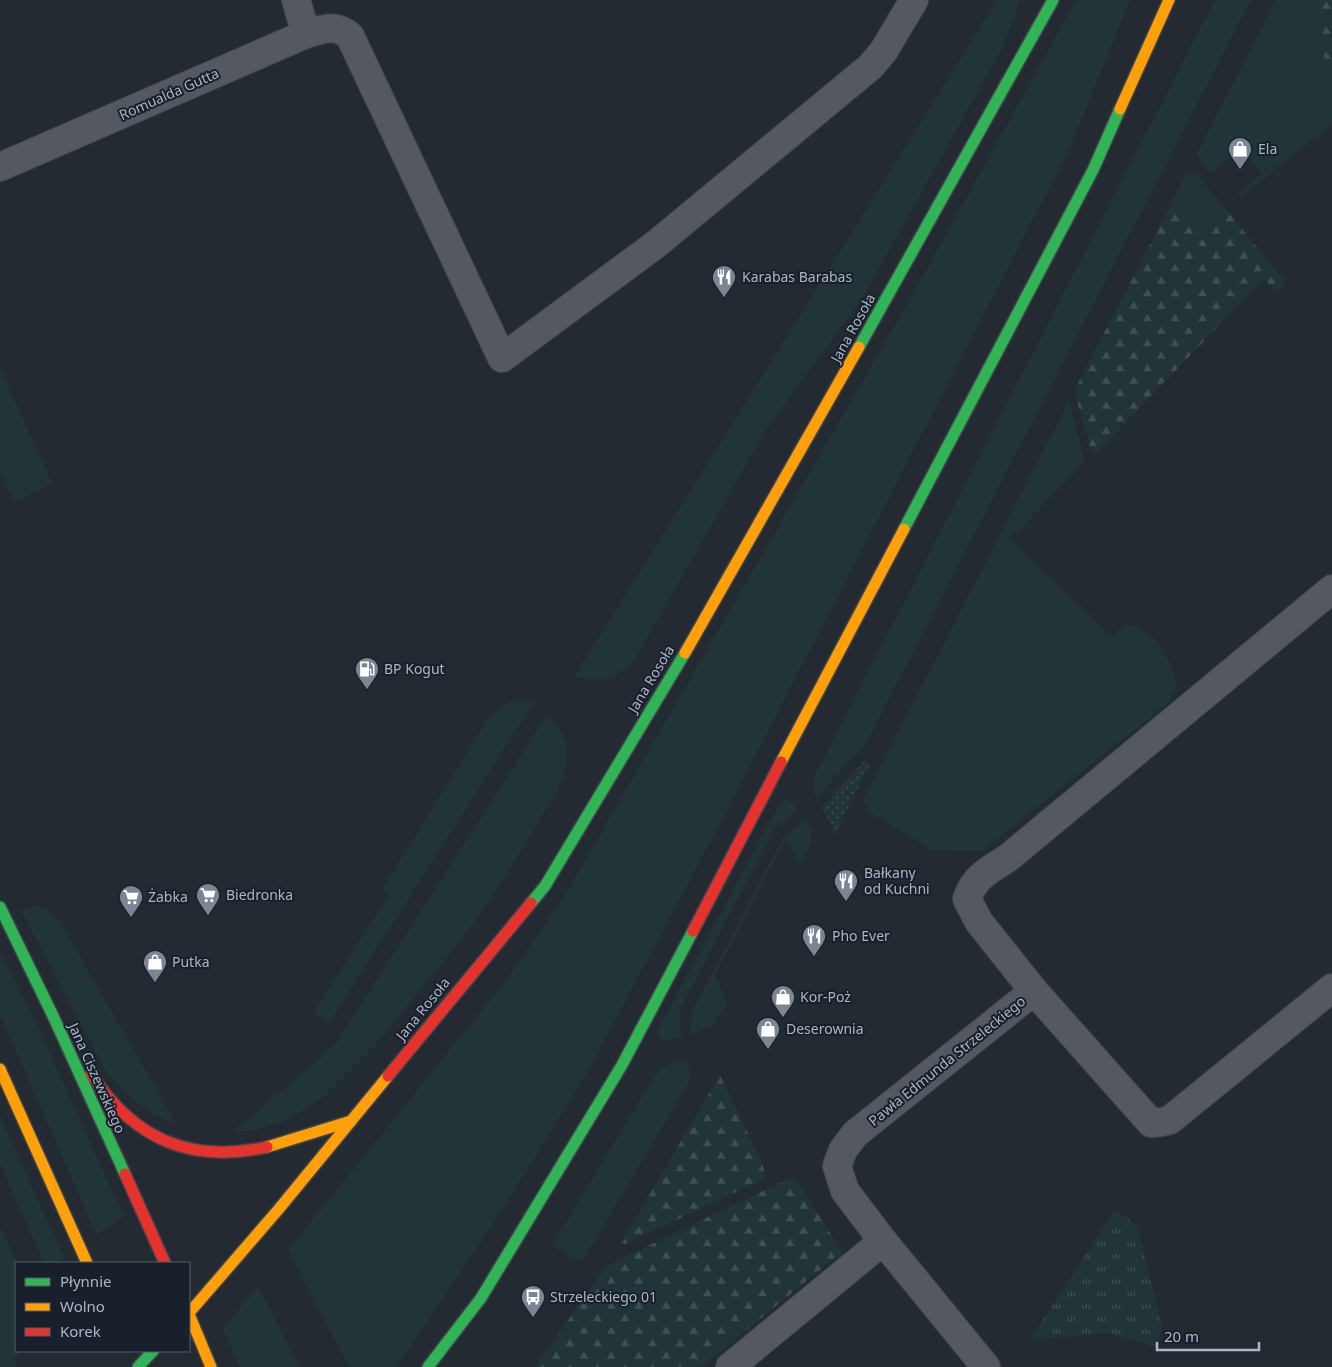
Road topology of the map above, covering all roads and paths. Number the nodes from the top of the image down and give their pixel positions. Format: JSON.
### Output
{"nodes":[{"id":1,"x":296,"y":0,"type":"edge"},
{"id":2,"x":914,"y":0,"type":"edge"},
{"id":3,"x":1052,"y":0,"type":"edge"},
{"id":4,"x":1169,"y":0,"type":"edge"},
{"id":5,"x":306,"y":34,"type":"junction"},
{"id":6,"x":0,"y":167,"type":"edge"},
{"id":7,"x":1332,"y":589,"type":"edge"},
{"id":8,"x":0,"y":907,"type":"edge"},
{"id":9,"x":1034,"y":991,"type":"junction"},
{"id":10,"x":1330,"y":992,"type":"edge"},
{"id":11,"x":54,"y":1018,"type":"junction"},
{"id":12,"x":0,"y":1068,"type":"edge"},
{"id":13,"x":351,"y":1121,"type":"junction"},
{"id":14,"x":883,"y":1241,"type":"junction"},
{"id":15,"x":87,"y":1262,"type":"edge"},
{"id":16,"x":165,"y":1262,"type":"edge"},
{"id":17,"x":190,"y":1313,"type":"edge"},
{"id":18,"x":190,"y":1316,"type":"edge"},
{"id":19,"x":152,"y":1352,"type":"edge"},
{"id":20,"x":135,"y":1364,"type":"edge"},
{"id":21,"x":211,"y":1367,"type":"edge"},
{"id":22,"x":428,"y":1367,"type":"edge"},
{"id":23,"x":730,"y":1367,"type":"edge"},
{"id":24,"x":986,"y":1367,"type":"edge"}],
"edges":[{"from":1,"to":5,"type":"street"},
{"from":2,"to":5,"type":"street","name":"Romualda Gutta"},
{"from":3,"to":13,"type":"main road","name":"Jana Rosoła"},
{"from":4,"to":22,"type":"main road"},
{"from":5,"to":6,"type":"street","name":"Romualda Gutta"},
{"from":7,"to":9,"type":"street"},
{"from":8,"to":11,"type":"main road","name":"Jana Ciszewskiego"},
{"from":9,"to":10,"type":"street","name":"Pawła Edmunda Strzeleckiego"},
{"from":9,"to":14,"type":"street","name":"Pawła Edmunda Strzeleckiego"},
{"from":11,"to":13,"type":"main road"},
{"from":11,"to":16,"type":"main road","name":"Jana Ciszewskiego"},
{"from":12,"to":15,"type":"main road"},
{"from":13,"to":17,"type":"main road","name":"Jana Rosoła"},
{"from":14,"to":23,"type":"street"},
{"from":14,"to":24,"type":"street"},
{"from":18,"to":21,"type":"main road"},
{"from":19,"to":20,"type":"main road"}]}
